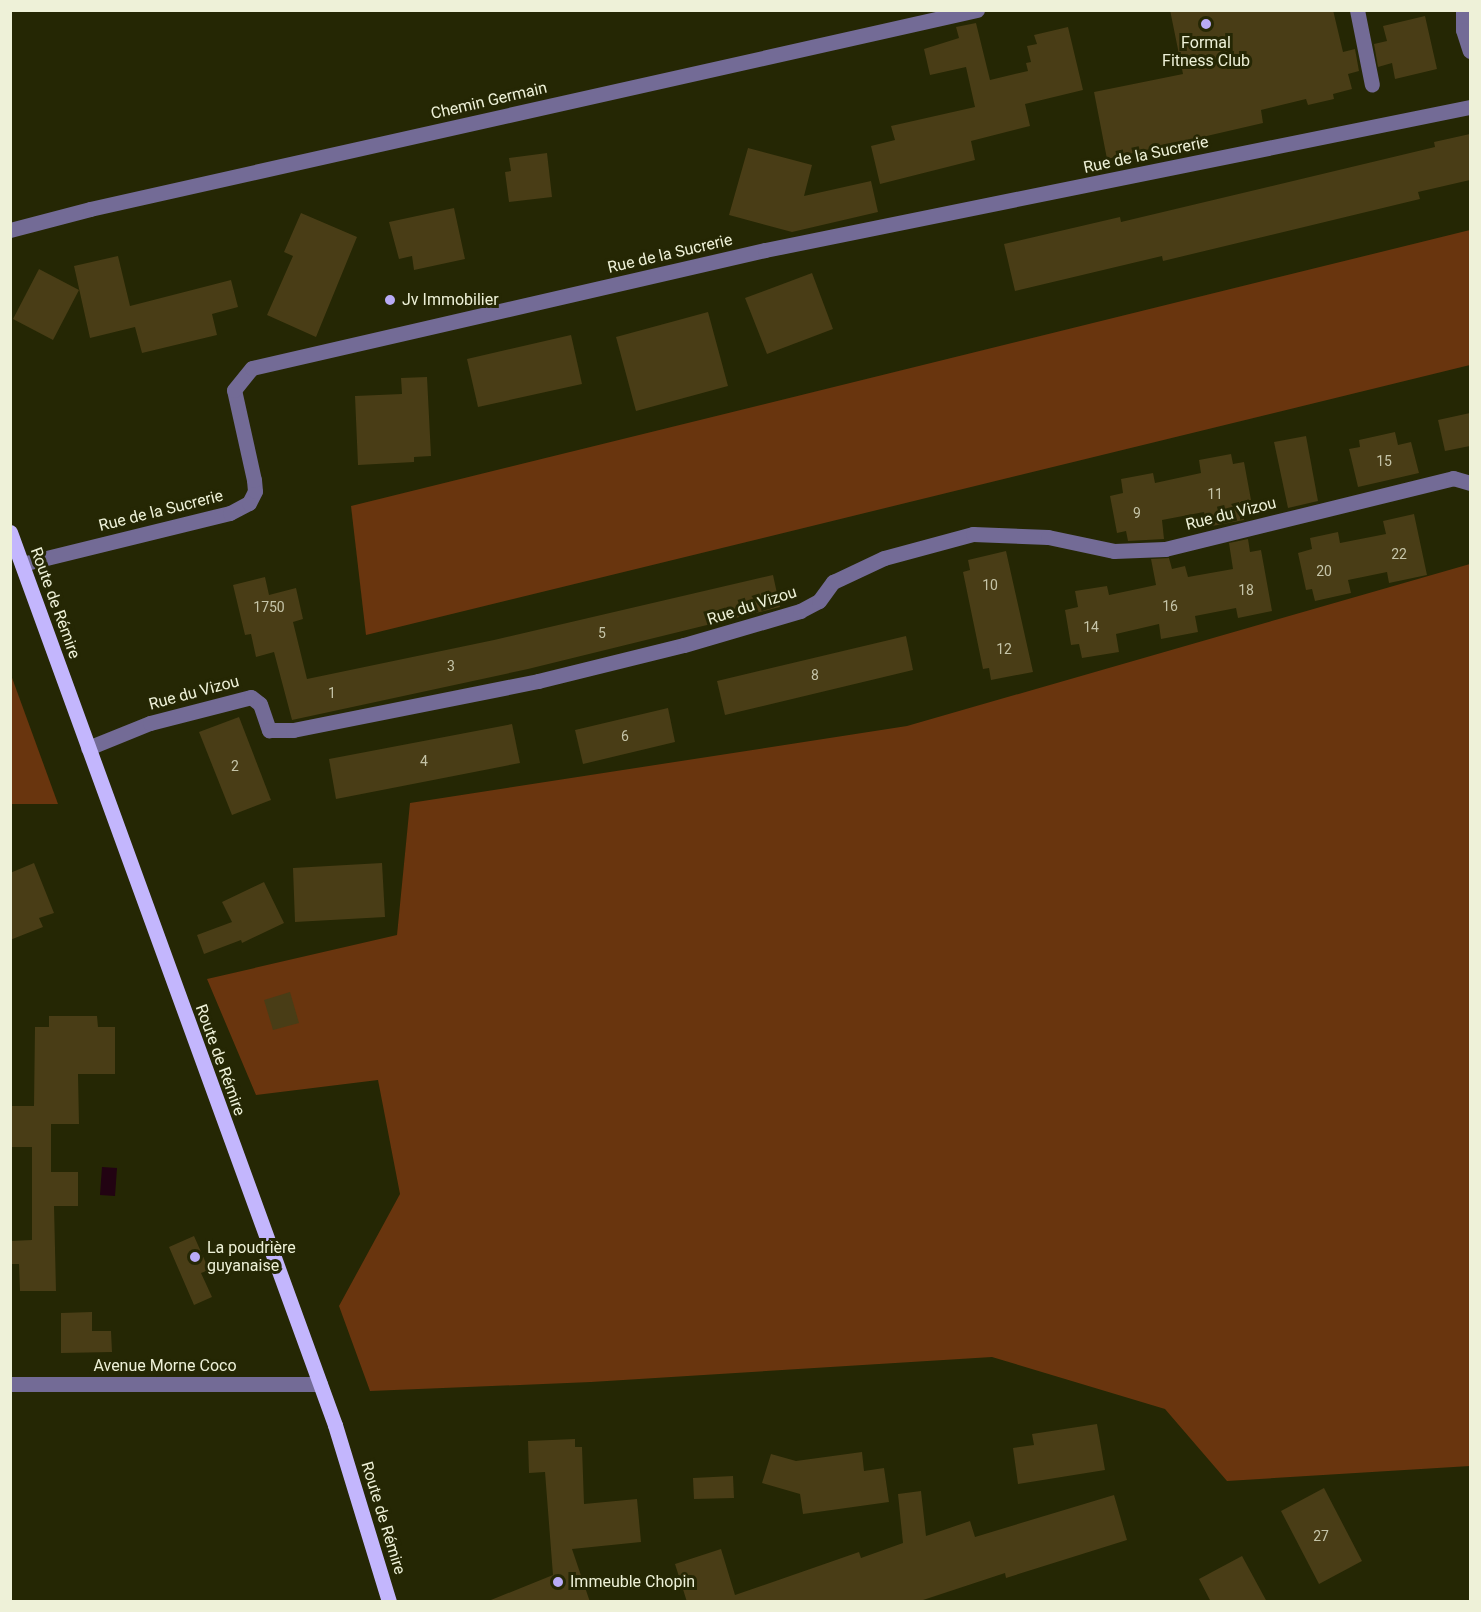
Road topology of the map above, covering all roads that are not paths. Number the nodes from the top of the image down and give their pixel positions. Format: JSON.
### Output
{"nodes":[{"id":1,"x":977,"y":10,"type":"edge"},
{"id":2,"x":1357,"y":10,"type":"edge"},
{"id":3,"x":1463,"y":10,"type":"edge"},
{"id":4,"x":1470,"y":51,"type":"edge"},
{"id":5,"x":1372,"y":85,"type":"dead end"},
{"id":6,"x":1470,"y":107,"type":"edge"},
{"id":7,"x":10,"y":230,"type":"edge"},
{"id":8,"x":1470,"y":483,"type":"edge"},
{"id":9,"x":10,"y":532,"type":"edge"},
{"id":10,"x":22,"y":564,"type":"junction"},
{"id":11,"x":88,"y":748,"type":"junction"},
{"id":12,"x":10,"y":1384,"type":"edge"},
{"id":13,"x":320,"y":1384,"type":"junction"},
{"id":14,"x":389,"y":1602,"type":"edge"}],
"edges":[{"from":1,"to":7,"type":"street","name":"Chemin Germain"},
{"from":2,"to":5,"type":"street"},
{"from":3,"to":4,"type":"street"},
{"from":6,"to":10,"type":"street","name":"Rue de la Sucrerie"},
{"from":8,"to":11,"type":"street","name":"Rue du Vizou"},
{"from":9,"to":10,"type":"main road","name":"Route de Rémire"},
{"from":10,"to":11,"type":"main road","name":"Route de Rémire"},
{"from":11,"to":13,"type":"main road","name":"Route de Rémire"},
{"from":12,"to":13,"type":"street","name":"Avenue Morne Coco"},
{"from":13,"to":14,"type":"main road","name":"Route de Rémire"}]}
